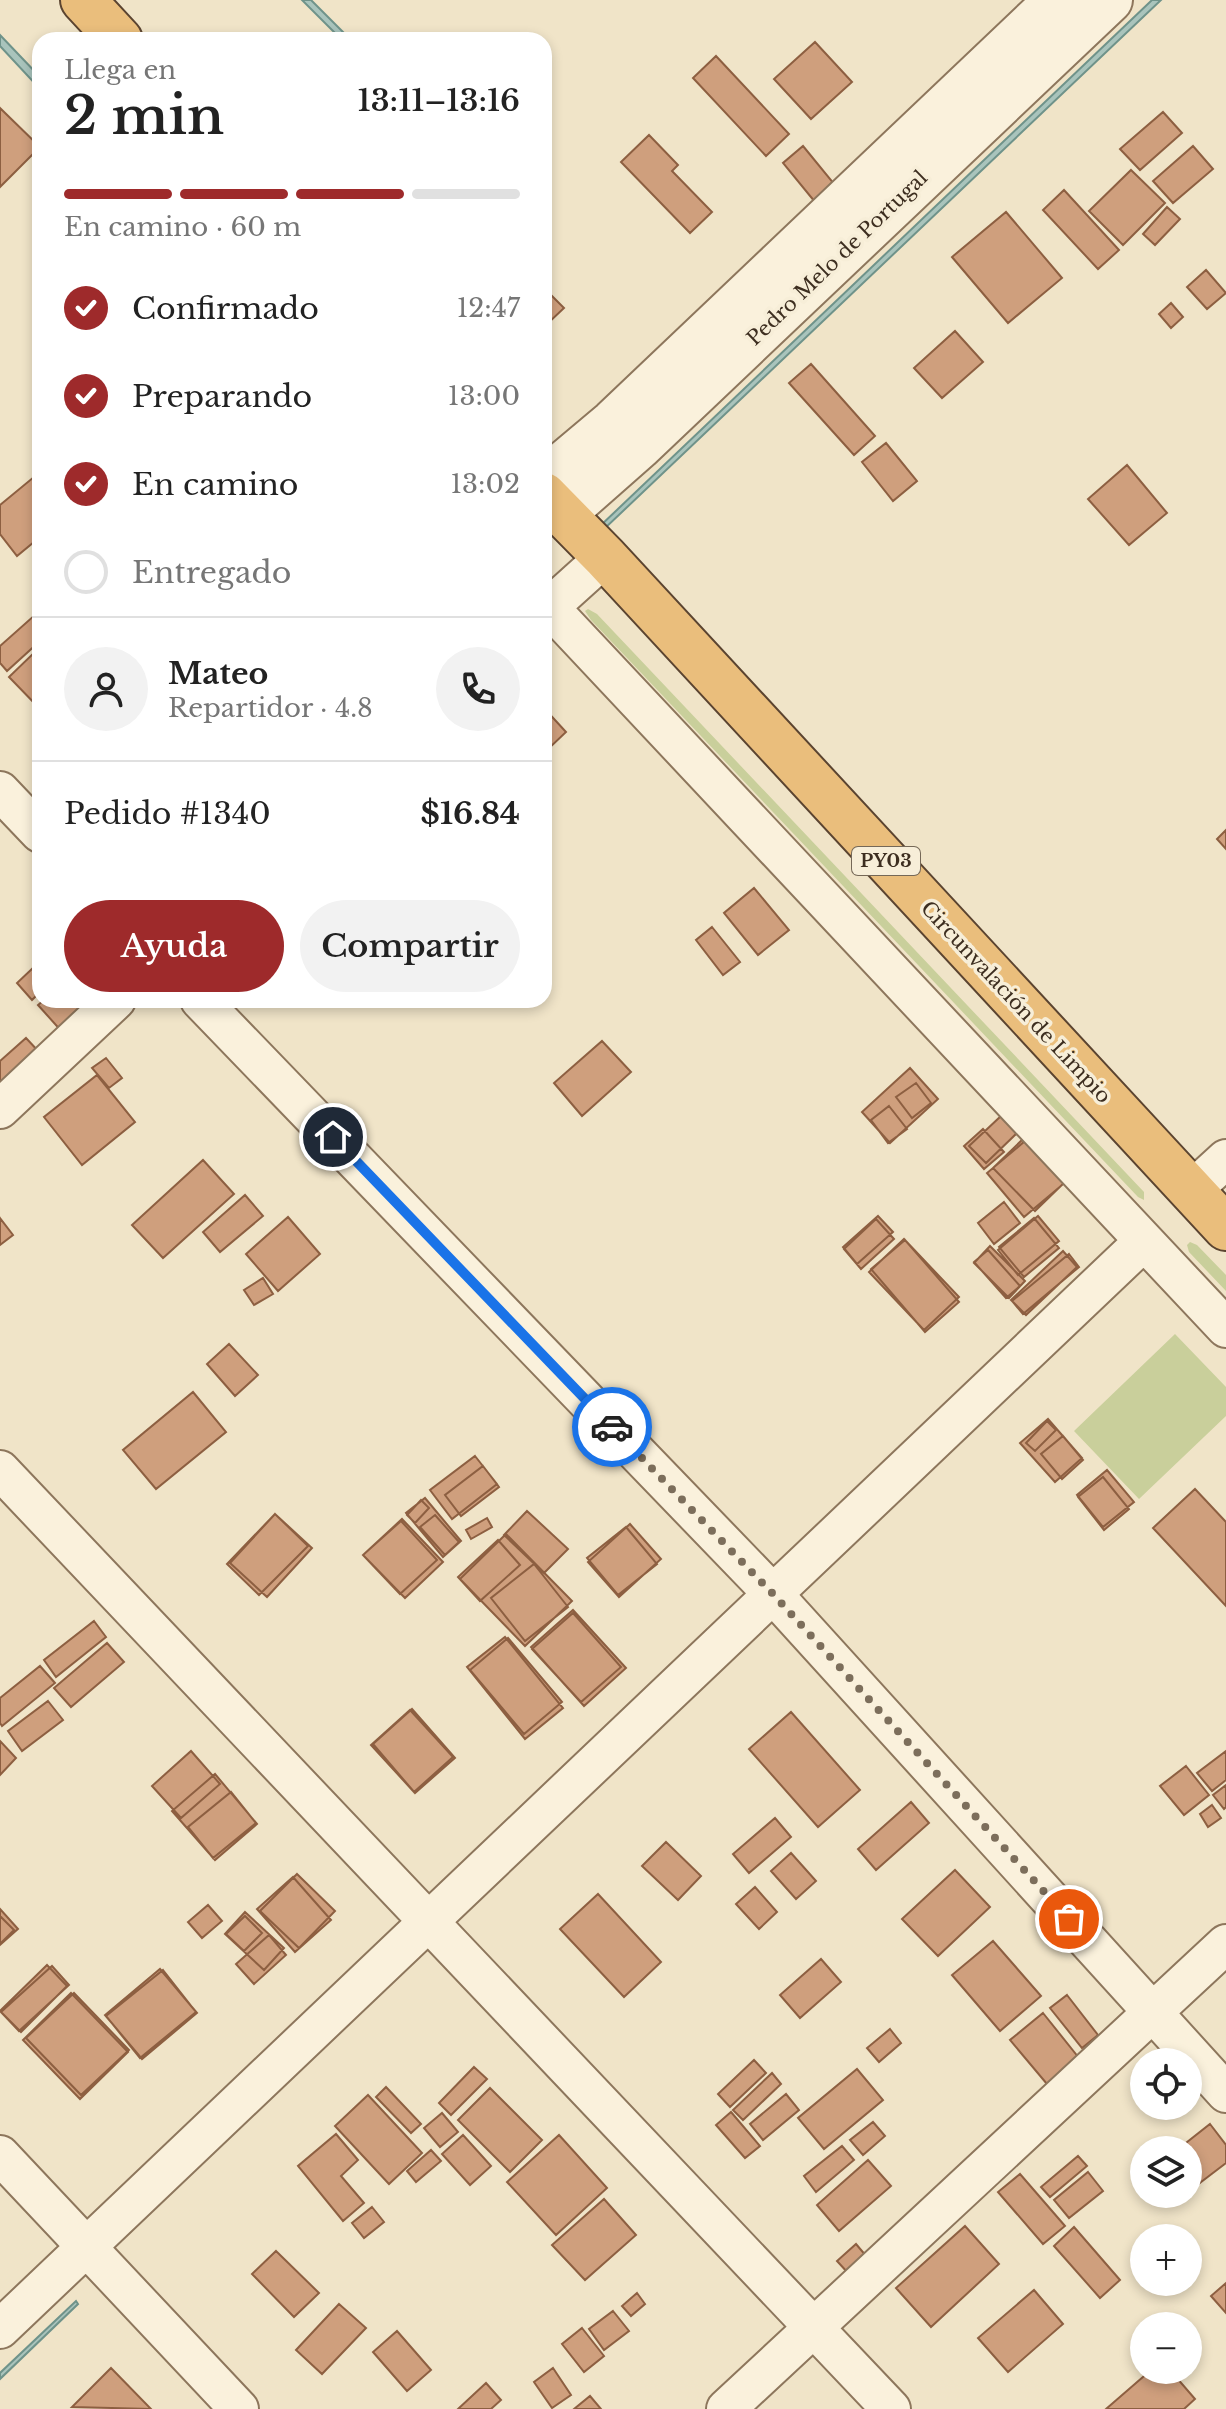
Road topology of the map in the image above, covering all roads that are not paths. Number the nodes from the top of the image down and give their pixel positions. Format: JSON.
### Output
{"nodes":[{"id":1,"x":83,"y":0,"type":"edge"},
{"id":2,"x":1057,"y":0,"type":"edge"},
{"id":3,"x":1110,"y":0,"type":"edge"},
{"id":4,"x":113,"y":32,"type":"edge"},
{"id":5,"x":552,"y":494,"type":"edge"},
{"id":6,"x":552,"y":495,"type":"edge"},
{"id":7,"x":552,"y":498,"type":"edge"},
{"id":8,"x":605,"y":557,"type":"junction"},
{"id":9,"x":552,"y":605,"type":"edge"},
{"id":10,"x":552,"y":615,"type":"edge"},
{"id":11,"x":0,"y":791,"type":"edge"},
{"id":12,"x":32,"y":825,"type":"edge"},
{"id":13,"x":107,"y":1008,"type":"edge"},
{"id":14,"x":208,"y":1008,"type":"edge"},
{"id":15,"x":0,"y":1109,"type":"edge"},
{"id":16,"x":1226,"y":1159,"type":"edge"},
{"id":17,"x":1191,"y":1191,"type":"junction"},
{"id":18,"x":1226,"y":1228,"type":"edge"},
{"id":19,"x":1143,"y":1242,"type":"junction"},
{"id":20,"x":1226,"y":1328,"type":"edge"},
{"id":21,"x":0,"y":1470,"type":"edge"},
{"id":22,"x":773,"y":1594,"type":"junction"},
{"id":23,"x":428,"y":1922,"type":"junction"},
{"id":24,"x":1226,"y":1944,"type":"edge"},
{"id":25,"x":1153,"y":2012,"type":"junction"},
{"id":26,"x":1226,"y":2093,"type":"edge"},
{"id":27,"x":0,"y":2155,"type":"edge"},
{"id":28,"x":87,"y":2246,"type":"junction"},
{"id":29,"x":813,"y":2327,"type":"junction"},
{"id":30,"x":0,"y":2329,"type":"edge"},
{"id":31,"x":239,"y":2409,"type":"edge"},
{"id":32,"x":726,"y":2409,"type":"edge"},
{"id":33,"x":891,"y":2409,"type":"edge"}],
"edges":[{"from":1,"to":4,"type":"highway"},
{"from":2,"to":5,"type":"street","name":"Pedro Melo de Portugal"},
{"from":3,"to":6,"type":"street","name":"Pedro Melo de Portugal"},
{"from":7,"to":8,"type":"highway","name":"Circunvalación de Limpio","number":"PY03"},
{"from":8,"to":9,"type":"street"},
{"from":8,"to":17,"type":"highway","name":"Circunvalación de Limpio","number":"PY03"},
{"from":10,"to":19,"type":"street"},
{"from":11,"to":12,"type":"street"},
{"from":13,"to":15,"type":"street"},
{"from":14,"to":22,"type":"street"},
{"from":16,"to":17,"type":"street"},
{"from":17,"to":18,"type":"highway","name":"Circunvalación de Limpio","number":"PY03"},
{"from":19,"to":20,"type":"street"},
{"from":19,"to":22,"type":"street"},
{"from":21,"to":23,"type":"street"},
{"from":22,"to":23,"type":"street"},
{"from":22,"to":25,"type":"street"},
{"from":23,"to":28,"type":"street"},
{"from":23,"to":29,"type":"street"},
{"from":24,"to":25,"type":"street"},
{"from":25,"to":26,"type":"street"},
{"from":25,"to":29,"type":"street"},
{"from":27,"to":28,"type":"street"},
{"from":28,"to":30,"type":"street"},
{"from":28,"to":31,"type":"street"},
{"from":29,"to":32,"type":"street"},
{"from":29,"to":33,"type":"street"}]}
